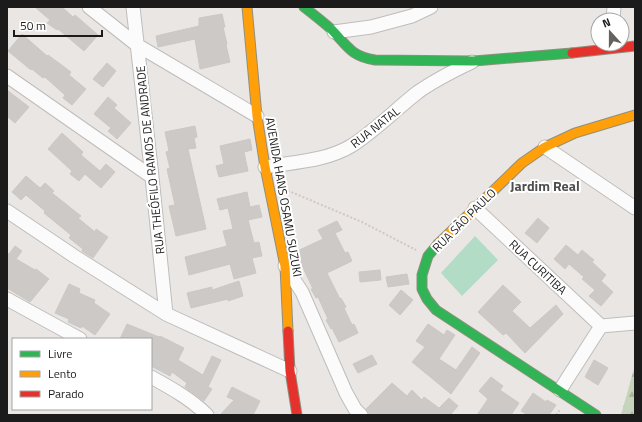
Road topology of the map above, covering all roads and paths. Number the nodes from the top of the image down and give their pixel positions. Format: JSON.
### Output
{"nodes":[{"id":1,"x":90,"y":7,"type":"edge"},
{"id":2,"x":132,"y":7,"type":"edge"},
{"id":3,"x":247,"y":7,"type":"edge"},
{"id":4,"x":304,"y":7,"type":"edge"},
{"id":5,"x":431,"y":7,"type":"edge"},
{"id":6,"x":334,"y":32,"type":"junction"},
{"id":7,"x":137,"y":45,"type":"junction"},
{"id":8,"x":590,"y":49,"type":"edge"},
{"id":9,"x":474,"y":61,"type":"junction"},
{"id":10,"x":7,"y":76,"type":"edge"},
{"id":11,"x":635,"y":114,"type":"edge"},
{"id":12,"x":257,"y":116,"type":"junction"},
{"id":13,"x":545,"y":147,"type":"junction"},
{"id":14,"x":265,"y":167,"type":"junction"},
{"id":15,"x":152,"y":177,"type":"junction"},
{"id":16,"x":268,"y":183,"type":"junction"},
{"id":17,"x":475,"y":208,"type":"junction"},
{"id":18,"x":635,"y":208,"type":"edge"},
{"id":19,"x":7,"y":211,"type":"edge"},
{"id":20,"x":428,"y":256,"type":"junction"},
{"id":21,"x":285,"y":266,"type":"junction"},
{"id":22,"x":7,"y":299,"type":"edge"},
{"id":23,"x":166,"y":314,"type":"junction"},
{"id":24,"x":635,"y":323,"type":"edge"},
{"id":25,"x":600,"y":326,"type":"junction"},
{"id":26,"x":78,"y":338,"type":"edge"},
{"id":27,"x":290,"y":371,"type":"junction"},
{"id":28,"x":152,"y":378,"type":"edge"},
{"id":29,"x":560,"y":390,"type":"junction"},
{"id":30,"x":208,"y":415,"type":"edge"},
{"id":31,"x":297,"y":415,"type":"edge"},
{"id":32,"x":361,"y":415,"type":"edge"},
{"id":33,"x":596,"y":415,"type":"edge"}],
"edges":[{"from":1,"to":7,"type":"street"},
{"from":2,"to":7,"type":"street","name":"RUA THEÓFILO RAMOS DE ANDRADE"},
{"from":3,"to":12,"type":"street","name":"AVENIDA HANS OSAMU SUZUKI"},
{"from":4,"to":6,"type":"street"},
{"from":5,"to":6,"type":"street"},
{"from":6,"to":9,"type":"street"},
{"from":7,"to":12,"type":"street"},
{"from":7,"to":15,"type":"street","name":"RUA THEÓFILO RAMOS DE ANDRADE"},
{"from":8,"to":9,"type":"street"},
{"from":9,"to":14,"type":"street","name":"RUA NATAL"},
{"from":10,"to":15,"type":"street"},
{"from":11,"to":13,"type":"street","name":"RUA SÃO PAULO"},
{"from":12,"to":14,"type":"street","name":"AVENIDA HANS OSAMU SUZUKI"},
{"from":13,"to":17,"type":"street","name":"RUA SÃO PAULO"},
{"from":13,"to":18,"type":"street"},
{"from":14,"to":16,"type":"street","name":"AVENIDA HANS OSAMU SUZUKI"},
{"from":15,"to":23,"type":"street","name":"RUA THEÓFILO RAMOS DE ANDRADE"},
{"from":16,"to":20,"type":"path"},
{"from":16,"to":21,"type":"street","name":"AVENIDA HANS OSAMU SUZUKI"},
{"from":17,"to":20,"type":"street","name":"RUA SÃO PAULO"},
{"from":17,"to":25,"type":"street","name":"RUA CURITIBA"},
{"from":19,"to":23,"type":"street"},
{"from":20,"to":29,"type":"street","name":"RUA SÃO PAULO"},
{"from":21,"to":27,"type":"street","name":"AVENIDA HANS OSAMU SUZUKI"},
{"from":21,"to":32,"type":"street"},
{"from":22,"to":26,"type":"street"},
{"from":23,"to":27,"type":"street"},
{"from":24,"to":25,"type":"street"},
{"from":25,"to":29,"type":"street"},
{"from":27,"to":31,"type":"street","name":"AVENIDA HANS OSAMU SUZUKI"},
{"from":28,"to":30,"type":"street"},
{"from":29,"to":33,"type":"street","name":"RUA SÃO PAULO"}]}
